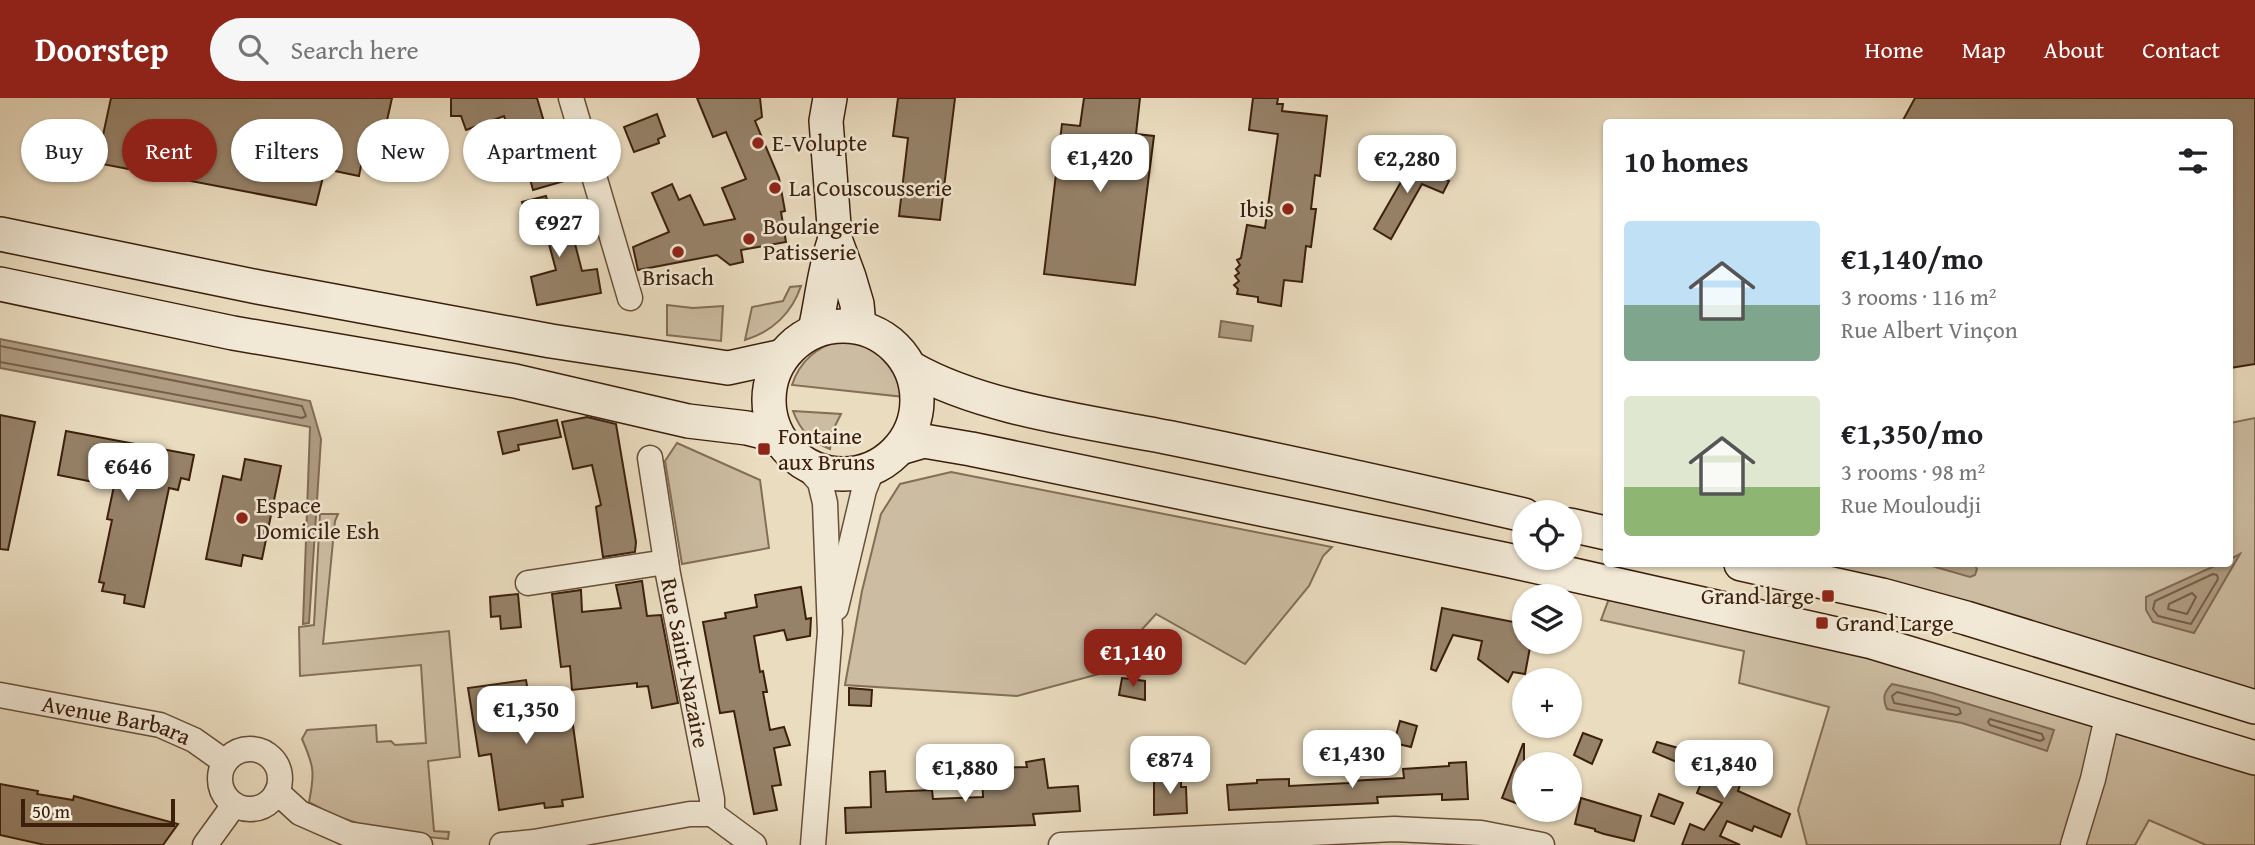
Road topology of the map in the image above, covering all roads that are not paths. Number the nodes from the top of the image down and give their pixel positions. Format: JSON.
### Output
{"nodes":[{"id":1,"x":571,"y":98,"type":"edge"},
{"id":2,"x":824,"y":106,"type":"edge"},
{"id":3,"x":0,"y":233,"type":"edge"},
{"id":4,"x":835,"y":239,"type":"junction"},
{"id":5,"x":0,"y":284,"type":"edge"},
{"id":6,"x":629,"y":299,"type":"dead end"},
{"id":7,"x":859,"y":326,"type":"junction"},
{"id":8,"x":815,"y":330,"type":"junction"},
{"id":9,"x":783,"y":356,"type":"junction"},
{"id":10,"x":911,"y":368,"type":"junction"},
{"id":11,"x":900,"y":448,"type":"junction"},
{"id":12,"x":792,"y":452,"type":"junction"},
{"id":13,"x":650,"y":458,"type":"dead end"},
{"id":14,"x":873,"y":468,"type":"junction"},
{"id":15,"x":1512,"y":511,"type":"edge"},
{"id":16,"x":1582,"y":528,"type":"edge"},
{"id":17,"x":1603,"y":532,"type":"edge"},
{"id":18,"x":666,"y":562,"type":"junction"},
{"id":19,"x":1755,"y":567,"type":"edge"},
{"id":20,"x":528,"y":583,"type":"dead end"},
{"id":21,"x":830,"y":632,"type":"junction"},
{"id":22,"x":0,"y":695,"type":"edge"},
{"id":23,"x":2255,"y":707,"type":"edge"},
{"id":24,"x":2108,"y":713,"type":"junction"},
{"id":25,"x":2255,"y":758,"type":"edge"},
{"id":26,"x":225,"y":762,"type":"junction"},
{"id":27,"x":277,"y":792,"type":"junction"},
{"id":28,"x":234,"y":805,"type":"junction"},
{"id":29,"x":712,"y":814,"type":"junction"},
{"id":30,"x":361,"y":841,"type":"edge"},
{"id":31,"x":1224,"y":841,"type":"edge"},
{"id":32,"x":205,"y":845,"type":"edge"},
{"id":33,"x":420,"y":845,"type":"edge"},
{"id":34,"x":502,"y":845,"type":"edge"},
{"id":35,"x":754,"y":845,"type":"edge"},
{"id":36,"x":813,"y":845,"type":"edge"},
{"id":37,"x":1061,"y":845,"type":"edge"},
{"id":38,"x":1542,"y":845,"type":"edge"},
{"id":39,"x":2073,"y":845,"type":"edge"}],
"edges":[{"from":1,"to":6,"type":"street"},
{"from":2,"to":4,"type":"main road"},
{"from":3,"to":9,"type":"main road"},
{"from":4,"to":7,"type":"main road"},
{"from":4,"to":8,"type":"main road"},
{"from":5,"to":12,"type":"main road"},
{"from":7,"to":8,"type":"main road"},
{"from":7,"to":10,"type":"main road"},
{"from":8,"to":9,"type":"main road"},
{"from":9,"to":12,"type":"main road"},
{"from":10,"to":11,"type":"main road"},
{"from":10,"to":15,"type":"main road"},
{"from":11,"to":14,"type":"main road"},
{"from":11,"to":24,"type":"main road"},
{"from":12,"to":14,"type":"main road"},
{"from":12,"to":21,"type":"street"},
{"from":13,"to":18,"type":"street","name":"Rue Saint-Nazaire"},
{"from":14,"to":21,"type":"street"},
{"from":16,"to":17,"type":"main road"},
{"from":18,"to":20,"type":"street"},
{"from":18,"to":29,"type":"street","name":"Rue Saint-Nazaire"},
{"from":19,"to":23,"type":"main road"},
{"from":21,"to":36,"type":"street"},
{"from":22,"to":26,"type":"street","name":"Avenue Barbara"},
{"from":24,"to":25,"type":"main road"},
{"from":24,"to":39,"type":"street"},
{"from":26,"to":27,"type":"street"},
{"from":26,"to":28,"type":"street"},
{"from":27,"to":28,"type":"street"},
{"from":27,"to":30,"type":"street"},
{"from":28,"to":32,"type":"street"},
{"from":29,"to":34,"type":"street"},
{"from":29,"to":35,"type":"street"},
{"from":30,"to":33,"type":"street"},
{"from":31,"to":37,"type":"street"},
{"from":31,"to":38,"type":"street"}]}
